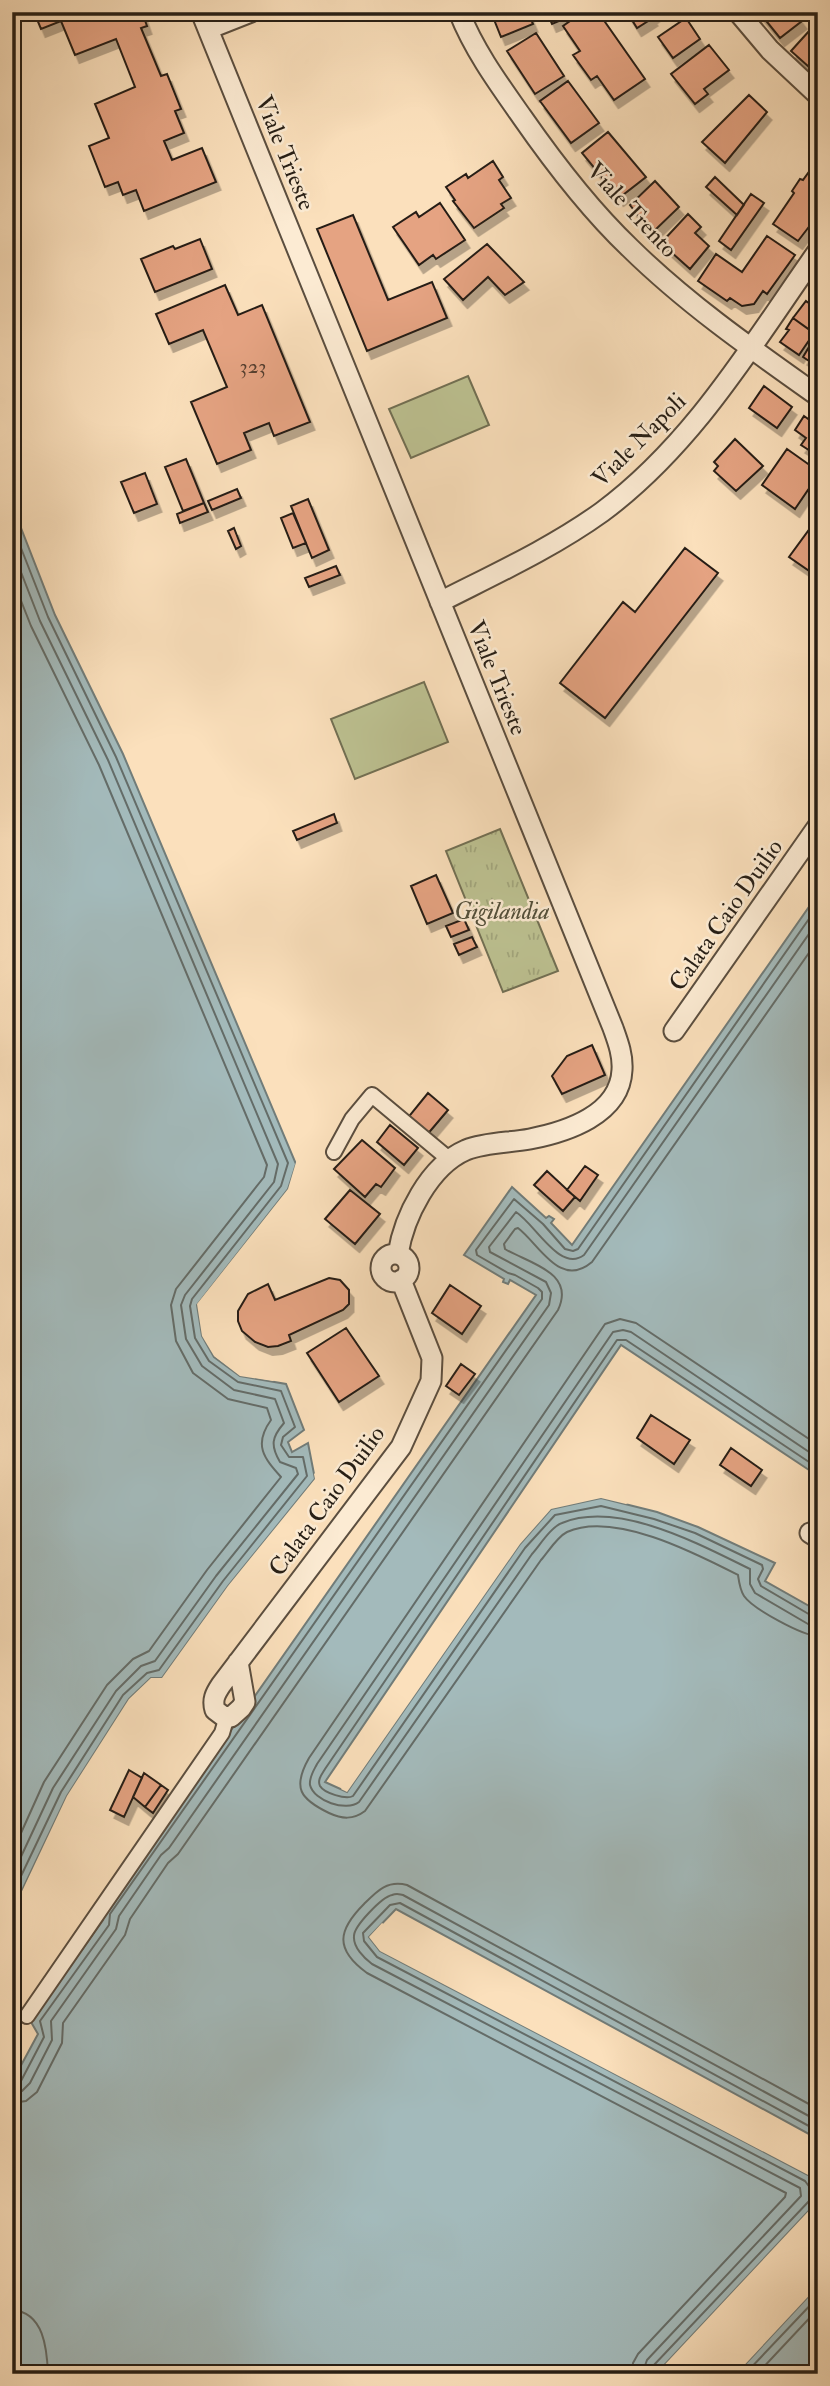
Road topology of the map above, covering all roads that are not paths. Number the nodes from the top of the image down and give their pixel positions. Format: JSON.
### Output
{"nodes":[{"id":1,"x":251,"y":12,"type":"edge"},
{"id":2,"x":459,"y":12,"type":"edge"},
{"id":3,"x":738,"y":12,"type":"edge"},
{"id":4,"x":204,"y":21,"type":"edge"},
{"id":5,"x":818,"y":95,"type":"edge"},
{"id":6,"x":818,"y":251,"type":"edge"},
{"id":7,"x":750,"y":348,"type":"junction"},
{"id":8,"x":818,"y":396,"type":"edge"},
{"id":9,"x":440,"y":602,"type":"junction"},
{"id":10,"x":818,"y":826,"type":"edge"},
{"id":11,"x":674,"y":1031,"type":"dead end"},
{"id":12,"x":334,"y":1152,"type":"dead end"},
{"id":13,"x":450,"y":1160,"type":"junction"},
{"id":14,"x":401,"y":1280,"type":"joint"},
{"id":15,"x":238,"y":1662,"type":"junction"},
{"id":16,"x":227,"y":1716,"type":"junction"},
{"id":17,"x":27,"y":2016,"type":"dead end"}],
"edges":[{"from":1,"to":4,"type":"street"},
{"from":2,"to":7,"type":"street","name":"Viale Trento"},
{"from":3,"to":5,"type":"street"},
{"from":4,"to":9,"type":"street","name":"Viale Trieste"},
{"from":6,"to":7,"type":"street","name":"Viale Napoli"},
{"from":7,"to":8,"type":"street","name":"Viale Trento"},
{"from":7,"to":9,"type":"street","name":"Viale Napoli"},
{"from":9,"to":13,"type":"street","name":"Viale Trieste"},
{"from":10,"to":11,"type":"street","name":"Calata Caio Duilio"},
{"from":12,"to":13,"type":"street"},
{"from":13,"to":14,"type":"street","name":"Viale Trieste"},
{"from":14,"to":15,"type":"street","name":"Calata Caio Duilio"},
{"from":15,"to":16,"type":"street"},
{"from":15,"to":16,"type":"street","name":"Calata Caio Duilio"},
{"from":16,"to":17,"type":"street"}]}
